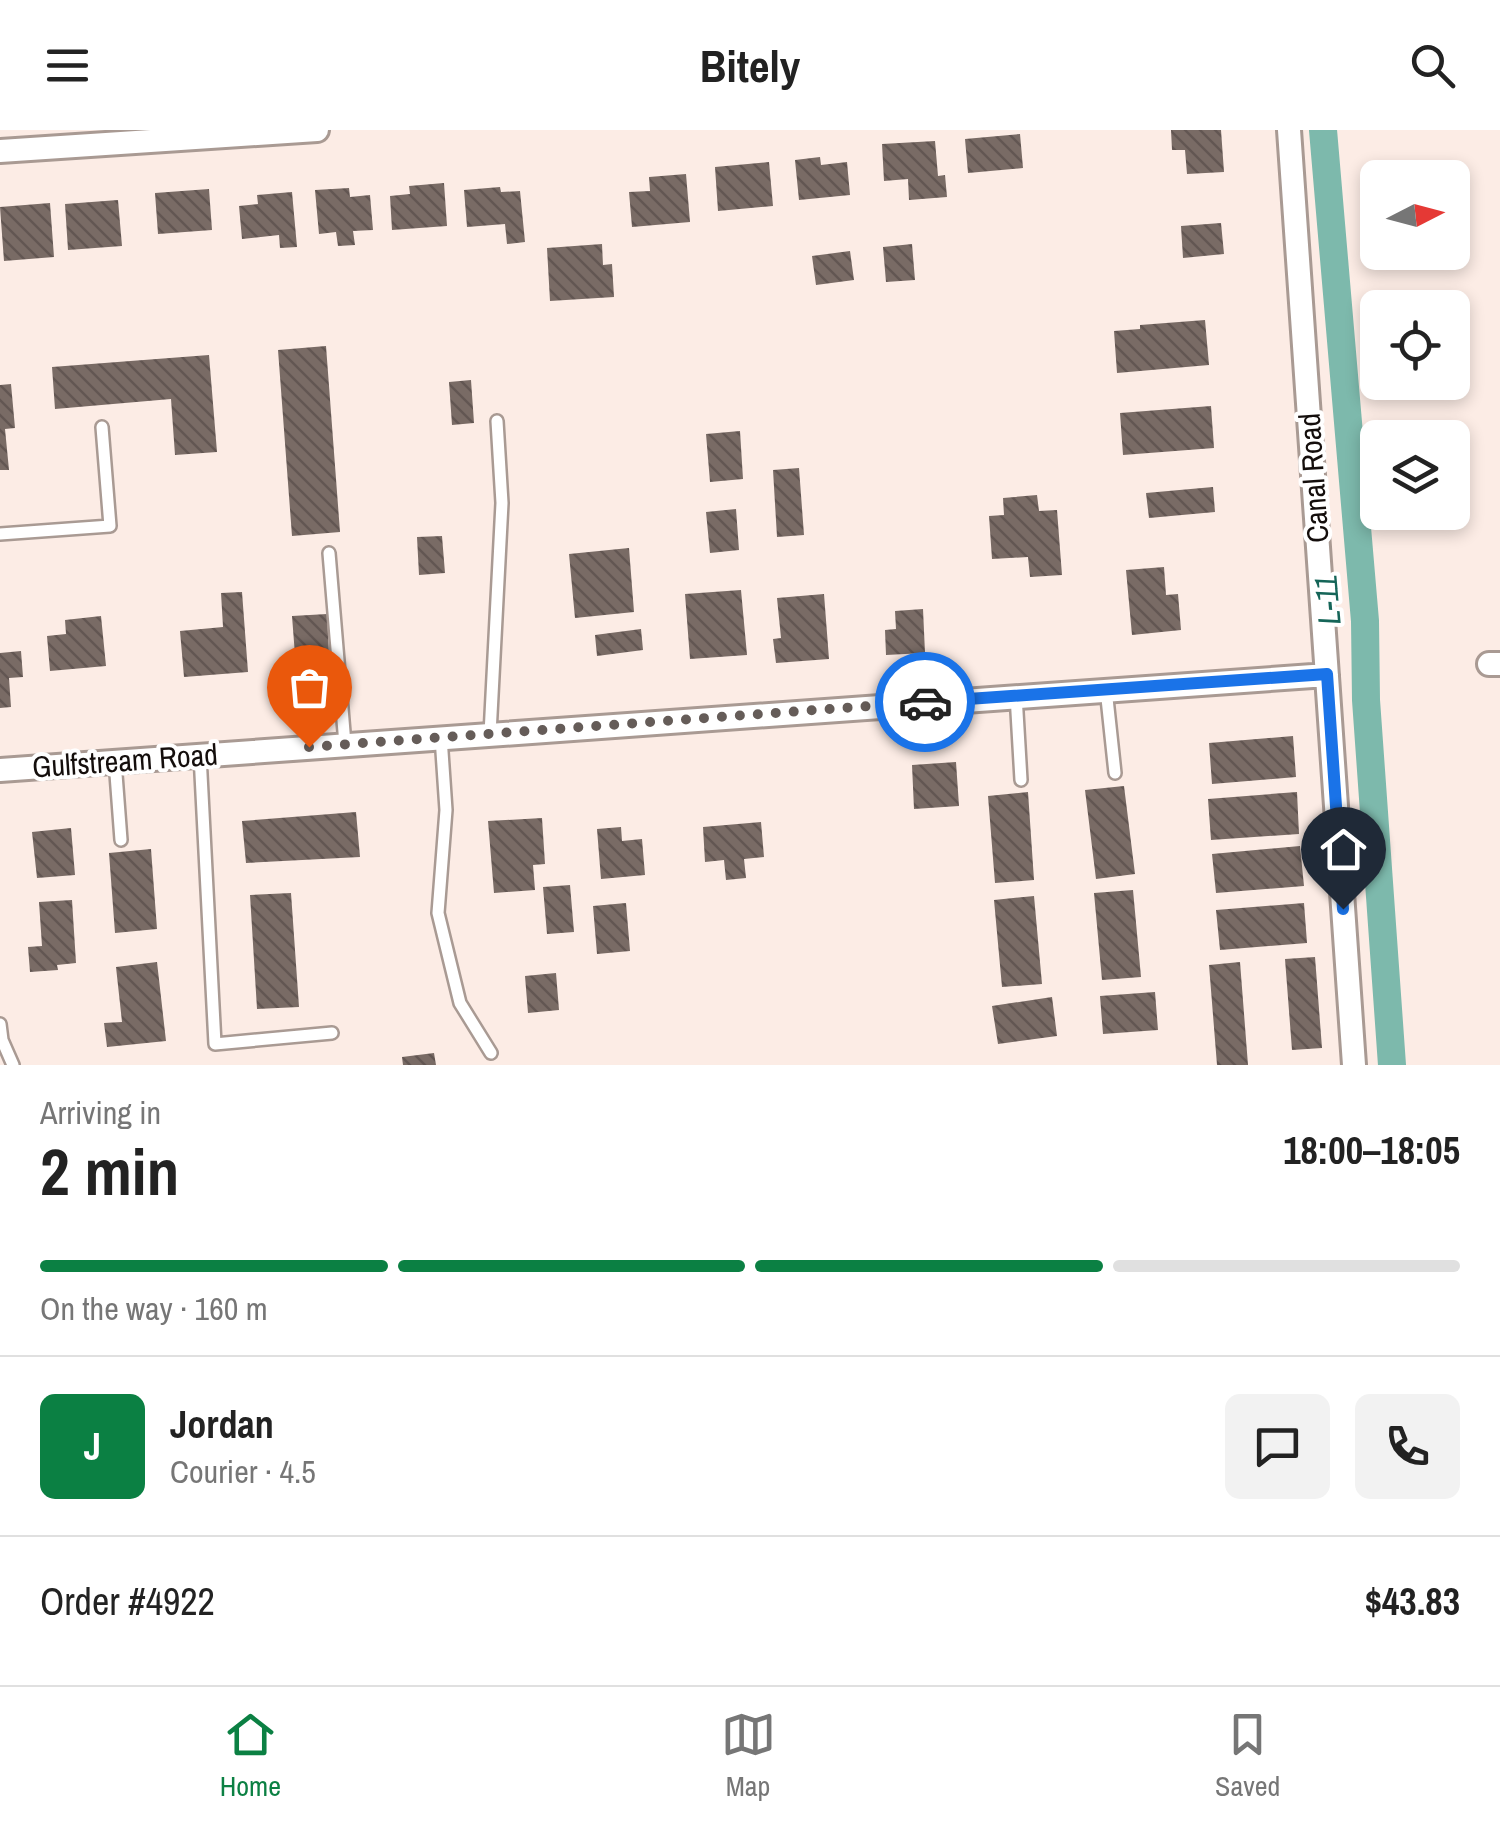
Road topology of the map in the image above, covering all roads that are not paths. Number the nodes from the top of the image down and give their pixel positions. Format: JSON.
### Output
{"nodes":[{"id":1,"x":317,"y":130,"type":"edge"},
{"id":2,"x":1289,"y":130,"type":"edge"},
{"id":3,"x":0,"y":152,"type":"edge"},
{"id":4,"x":497,"y":421,"type":"dead end"},
{"id":5,"x":102,"y":428,"type":"dead end"},
{"id":6,"x":0,"y":534,"type":"edge"},
{"id":7,"x":329,"y":553,"type":"dead end"},
{"id":8,"x":1327,"y":674,"type":"junction"},
{"id":9,"x":1106,"y":689,"type":"junction"},
{"id":10,"x":1016,"y":695,"type":"junction"},
{"id":11,"x":490,"y":734,"type":"junction"},
{"id":12,"x":441,"y":737,"type":"junction"},
{"id":13,"x":346,"y":744,"type":"junction"},
{"id":14,"x":200,"y":755,"type":"junction"},
{"id":15,"x":115,"y":761,"type":"junction"},
{"id":16,"x":0,"y":770,"type":"edge"},
{"id":17,"x":1115,"y":773,"type":"dead end"},
{"id":18,"x":1021,"y":780,"type":"dead end"},
{"id":19,"x":121,"y":840,"type":"dead end"},
{"id":20,"x":0,"y":1024,"type":"edge"},
{"id":21,"x":332,"y":1033,"type":"dead end"},
{"id":22,"x":491,"y":1053,"type":"dead end"},
{"id":23,"x":14,"y":1065,"type":"edge"},
{"id":24,"x":1354,"y":1065,"type":"edge"}],
"edges":[{"from":1,"to":3,"type":"street"},
{"from":2,"to":8,"type":"street","name":"Canal Road"},
{"from":4,"to":11,"type":"lane"},
{"from":5,"to":6,"type":"lane"},
{"from":7,"to":13,"type":"lane"},
{"from":8,"to":9,"type":"street","name":"Gulfstream Road"},
{"from":8,"to":24,"type":"street","name":"Canal Road"},
{"from":9,"to":10,"type":"street","name":"Gulfstream Road"},
{"from":9,"to":17,"type":"lane"},
{"from":10,"to":11,"type":"street","name":"Gulfstream Road"},
{"from":10,"to":18,"type":"lane"},
{"from":11,"to":12,"type":"street","name":"Gulfstream Road"},
{"from":12,"to":13,"type":"street","name":"Gulfstream Road"},
{"from":12,"to":22,"type":"lane"},
{"from":13,"to":14,"type":"street","name":"Gulfstream Road"},
{"from":14,"to":15,"type":"street","name":"Gulfstream Road"},
{"from":14,"to":21,"type":"lane"},
{"from":15,"to":16,"type":"street","name":"Gulfstream Road"},
{"from":15,"to":19,"type":"lane"},
{"from":20,"to":23,"type":"lane"}]}
